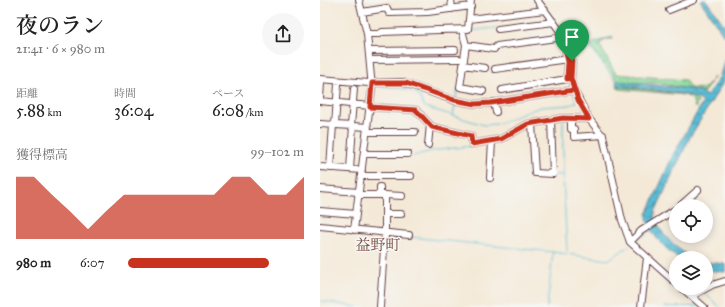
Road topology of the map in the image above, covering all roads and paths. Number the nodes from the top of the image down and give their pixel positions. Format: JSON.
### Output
{"nodes":[{"id":1,"x":359,"y":0,"type":"edge"},
{"id":2,"x":451,"y":0,"type":"edge"},
{"id":3,"x":537,"y":0,"type":"edge"},
{"id":4,"x":694,"y":0,"type":"edge"},
{"id":5,"x":470,"y":5,"type":"edge"},
{"id":6,"x":452,"y":9,"type":"junction"},
{"id":7,"x":545,"y":10,"type":"junction"},
{"id":8,"x":669,"y":10,"type":"dead end"},
{"id":9,"x":362,"y":12,"type":"junction"},
{"id":10,"x":469,"y":19,"type":"junction"},
{"id":11,"x":554,"y":22,"type":"junction"},
{"id":12,"x":462,"y":30,"type":"junction"},
{"id":13,"x":498,"y":30,"type":"dead end"},
{"id":14,"x":367,"y":34,"type":"junction"},
{"id":15,"x":564,"y":37,"type":"junction"},
{"id":16,"x":466,"y":45,"type":"junction"},
{"id":17,"x":433,"y":50,"type":"junction"},
{"id":18,"x":455,"y":50,"type":"dead end"},
{"id":19,"x":569,"y":50,"type":"junction"},
{"id":20,"x":369,"y":51,"type":"junction"},
{"id":21,"x":433,"y":59,"type":"junction"},
{"id":22,"x":568,"y":59,"type":"junction"},
{"id":23,"x":370,"y":60,"type":"junction"},
{"id":24,"x":461,"y":62,"type":"junction"},
{"id":25,"x":485,"y":68,"type":"dead end"},
{"id":26,"x":495,"y":69,"type":"dead end"},
{"id":27,"x":569,"y":79,"type":"junction"},
{"id":28,"x":321,"y":81,"type":"edge"},
{"id":29,"x":338,"y":84,"type":"dead end"},
{"id":30,"x":372,"y":85,"type":"junction"},
{"id":31,"x":354,"y":89,"type":"dead end"},
{"id":32,"x":502,"y":90,"type":"dead end"},
{"id":33,"x":572,"y":90,"type":"junction"},
{"id":34,"x":483,"y":91,"type":"dead end"},
{"id":35,"x":320,"y":98,"type":"edge"},
{"id":36,"x":320,"y":101,"type":"edge"},
{"id":37,"x":494,"y":102,"type":"junction"},
{"id":38,"x":336,"y":103,"type":"junction"},
{"id":39,"x":353,"y":104,"type":"junction"},
{"id":40,"x":371,"y":107,"type":"junction"},
{"id":41,"x":496,"y":112,"type":"dead end"},
{"id":42,"x":571,"y":118,"type":"junction"},
{"id":43,"x":589,"y":119,"type":"junction"},
{"id":44,"x":552,"y":120,"type":"junction"},
{"id":45,"x":320,"y":124,"type":"edge"},
{"id":46,"x":532,"y":124,"type":"junction"},
{"id":47,"x":334,"y":125,"type":"junction"},
{"id":48,"x":430,"y":125,"type":"junction"},
{"id":49,"x":352,"y":126,"type":"junction"},
{"id":50,"x":368,"y":131,"type":"junction"},
{"id":51,"x":415,"y":132,"type":"dead end"},
{"id":52,"x":603,"y":135,"type":"junction"},
{"id":53,"x":492,"y":142,"type":"junction"},
{"id":54,"x":428,"y":145,"type":"dead end"},
{"id":55,"x":364,"y":154,"type":"junction"},
{"id":56,"x":408,"y":154,"type":"dead end"},
{"id":57,"x":320,"y":167,"type":"edge"},
{"id":58,"x":330,"y":168,"type":"junction"},
{"id":59,"x":350,"y":169,"type":"junction"},
{"id":60,"x":362,"y":175,"type":"junction"},
{"id":61,"x":411,"y":176,"type":"dead end"},
{"id":62,"x":490,"y":178,"type":"dead end"},
{"id":63,"x":380,"y":187,"type":"dead end"},
{"id":64,"x":320,"y":189,"type":"edge"},
{"id":65,"x":698,"y":190,"type":"dead end"},
{"id":66,"x":360,"y":194,"type":"junction"},
{"id":67,"x":382,"y":195,"type":"junction"},
{"id":68,"x":402,"y":196,"type":"dead end"},
{"id":69,"x":688,"y":199,"type":"edge"},
{"id":70,"x":320,"y":211,"type":"edge"},
{"id":71,"x":669,"y":213,"type":"edge"},
{"id":72,"x":356,"y":214,"type":"junction"},
{"id":73,"x":385,"y":214,"type":"junction"},
{"id":74,"x":401,"y":214,"type":"dead end"},
{"id":75,"x":320,"y":226,"type":"edge"},
{"id":76,"x":354,"y":230,"type":"junction"},
{"id":77,"x":385,"y":234,"type":"junction"},
{"id":78,"x":409,"y":235,"type":"dead end"},
{"id":79,"x":631,"y":243,"type":"junction"},
{"id":80,"x":647,"y":258,"type":"junction"},
{"id":81,"x":669,"y":277,"type":"edge"},
{"id":82,"x":725,"y":281,"type":"edge"},
{"id":83,"x":713,"y":284,"type":"edge"},
{"id":84,"x":692,"y":295,"type":"edge"},
{"id":85,"x":380,"y":307,"type":"edge"},
{"id":86,"x":641,"y":307,"type":"edge"},
{"id":87,"x":704,"y":307,"type":"edge"}],
"edges":[{"from":1,"to":9,"type":"street"},
{"from":2,"to":6,"type":"street"},
{"from":3,"to":7,"type":"street"},
{"from":4,"to":8,"type":"street"},
{"from":5,"to":6,"type":"street"},
{"from":5,"to":10,"type":"street"},
{"from":6,"to":9,"type":"street"},
{"from":7,"to":10,"type":"street"},
{"from":7,"to":11,"type":"street"},
{"from":9,"to":14,"type":"street"},
{"from":10,"to":12,"type":"street"},
{"from":11,"to":13,"type":"street"},
{"from":11,"to":15,"type":"street"},
{"from":12,"to":14,"type":"street"},
{"from":12,"to":16,"type":"street"},
{"from":14,"to":20,"type":"street"},
{"from":15,"to":16,"type":"street"},
{"from":15,"to":19,"type":"street"},
{"from":16,"to":24,"type":"street"},
{"from":17,"to":18,"type":"street"},
{"from":17,"to":20,"type":"street"},
{"from":17,"to":21,"type":"street"},
{"from":19,"to":22,"type":"street"},
{"from":19,"to":27,"type":"street"},
{"from":20,"to":23,"type":"street"},
{"from":21,"to":23,"type":"street"},
{"from":21,"to":24,"type":"street"},
{"from":22,"to":26,"type":"street"},
{"from":22,"to":27,"type":"street"},
{"from":23,"to":30,"type":"street"},
{"from":24,"to":25,"type":"street"},
{"from":24,"to":34,"type":"street"},
{"from":27,"to":32,"type":"street"},
{"from":27,"to":33,"type":"street"},
{"from":28,"to":30,"type":"street"},
{"from":28,"to":35,"type":"street"},
{"from":29,"to":38,"type":"street"},
{"from":30,"to":37,"type":"street"},
{"from":30,"to":40,"type":"street"},
{"from":31,"to":39,"type":"street"},
{"from":33,"to":37,"type":"street"},
{"from":33,"to":43,"type":"street"},
{"from":36,"to":38,"type":"street"},
{"from":37,"to":41,"type":"street"},
{"from":38,"to":39,"type":"street"},
{"from":38,"to":47,"type":"street"},
{"from":39,"to":40,"type":"street"},
{"from":39,"to":49,"type":"street"},
{"from":40,"to":48,"type":"street"},
{"from":40,"to":50,"type":"street"},
{"from":42,"to":43,"type":"street"},
{"from":42,"to":44,"type":"street"},
{"from":42,"to":52,"type":"street"},
{"from":43,"to":52,"type":"street"},
{"from":44,"to":46,"type":"street"},
{"from":44,"to":46,"type":"street"},
{"from":45,"to":47,"type":"street"},
{"from":46,"to":53,"type":"street"},
{"from":47,"to":49,"type":"street"},
{"from":47,"to":58,"type":"street"},
{"from":48,"to":53,"type":"street"},
{"from":48,"to":54,"type":"street"},
{"from":49,"to":50,"type":"street"},
{"from":49,"to":59,"type":"street"},
{"from":50,"to":51,"type":"street"},
{"from":50,"to":55,"type":"street"},
{"from":52,"to":79,"type":"street"},
{"from":53,"to":62,"type":"street"},
{"from":55,"to":56,"type":"street"},
{"from":55,"to":60,"type":"street"},
{"from":57,"to":58,"type":"street"},
{"from":58,"to":59,"type":"street"},
{"from":59,"to":60,"type":"street"},
{"from":60,"to":61,"type":"street"},
{"from":60,"to":66,"type":"street"},
{"from":63,"to":67,"type":"street"},
{"from":64,"to":66,"type":"street"},
{"from":65,"to":69,"type":"street"},
{"from":66,"to":67,"type":"street"},
{"from":66,"to":72,"type":"street"},
{"from":67,"to":68,"type":"street"},
{"from":67,"to":73,"type":"street"},
{"from":70,"to":72,"type":"street"},
{"from":71,"to":79,"type":"street"},
{"from":72,"to":76,"type":"street"},
{"from":73,"to":74,"type":"street"},
{"from":73,"to":77,"type":"street"},
{"from":75,"to":76,"type":"street"},
{"from":76,"to":77,"type":"street"},
{"from":77,"to":78,"type":"street"},
{"from":77,"to":85,"type":"street"},
{"from":79,"to":80,"type":"street"},
{"from":80,"to":81,"type":"street"},
{"from":80,"to":86,"type":"street"},
{"from":82,"to":83,"type":"street"},
{"from":84,"to":87,"type":"street"}]}
